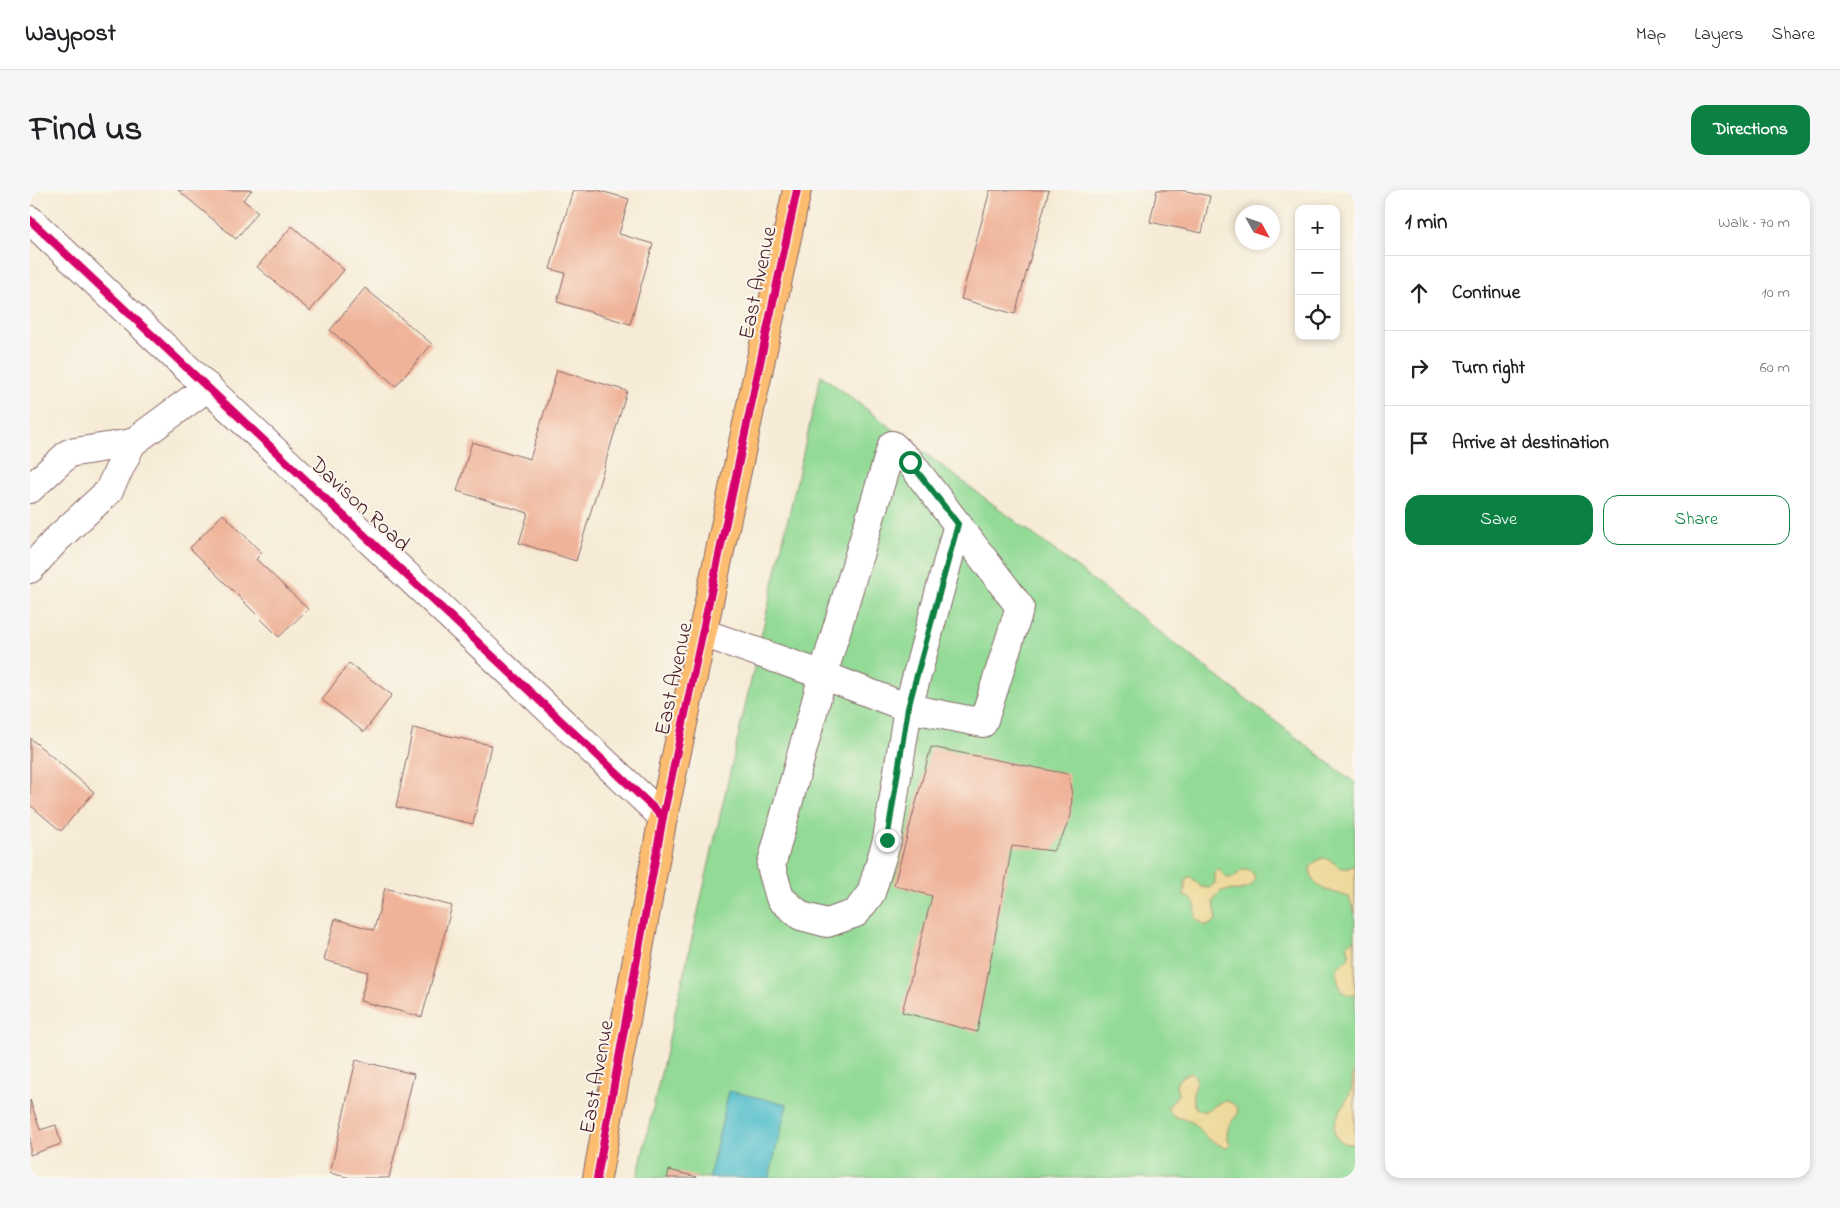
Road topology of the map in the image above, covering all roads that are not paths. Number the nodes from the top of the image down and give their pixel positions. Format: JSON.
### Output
{"nodes":[{"id":1,"x":797,"y":190,"type":"edge"},
{"id":2,"x":30,"y":220,"type":"edge"},
{"id":3,"x":208,"y":387,"type":"junction"},
{"id":4,"x":132,"y":443,"type":"junction"},
{"id":5,"x":30,"y":489,"type":"edge"},
{"id":6,"x":958,"y":524,"type":"junction"},
{"id":7,"x":30,"y":569,"type":"edge"},
{"id":8,"x":703,"y":633,"type":"junction"},
{"id":9,"x":823,"y":675,"type":"junction"},
{"id":10,"x":908,"y":708,"type":"junction"},
{"id":11,"x":664,"y":817,"type":"junction"},
{"id":12,"x":597,"y":1178,"type":"edge"}],
"edges":[{"from":1,"to":8,"type":"highway","name":"East Avenue"},
{"from":2,"to":3,"type":"street","name":"Davison Road"},
{"from":3,"to":4,"type":"street"},
{"from":3,"to":11,"type":"street","name":"Davison Road"},
{"from":4,"to":5,"type":"street"},
{"from":4,"to":7,"type":"street"},
{"from":6,"to":9,"type":"street"},
{"from":6,"to":10,"type":"street"},
{"from":6,"to":10,"type":"street"},
{"from":8,"to":9,"type":"street"},
{"from":8,"to":11,"type":"highway","name":"East Avenue"},
{"from":9,"to":10,"type":"street"},
{"from":9,"to":10,"type":"street"},
{"from":11,"to":12,"type":"highway","name":"East Avenue"}]}
